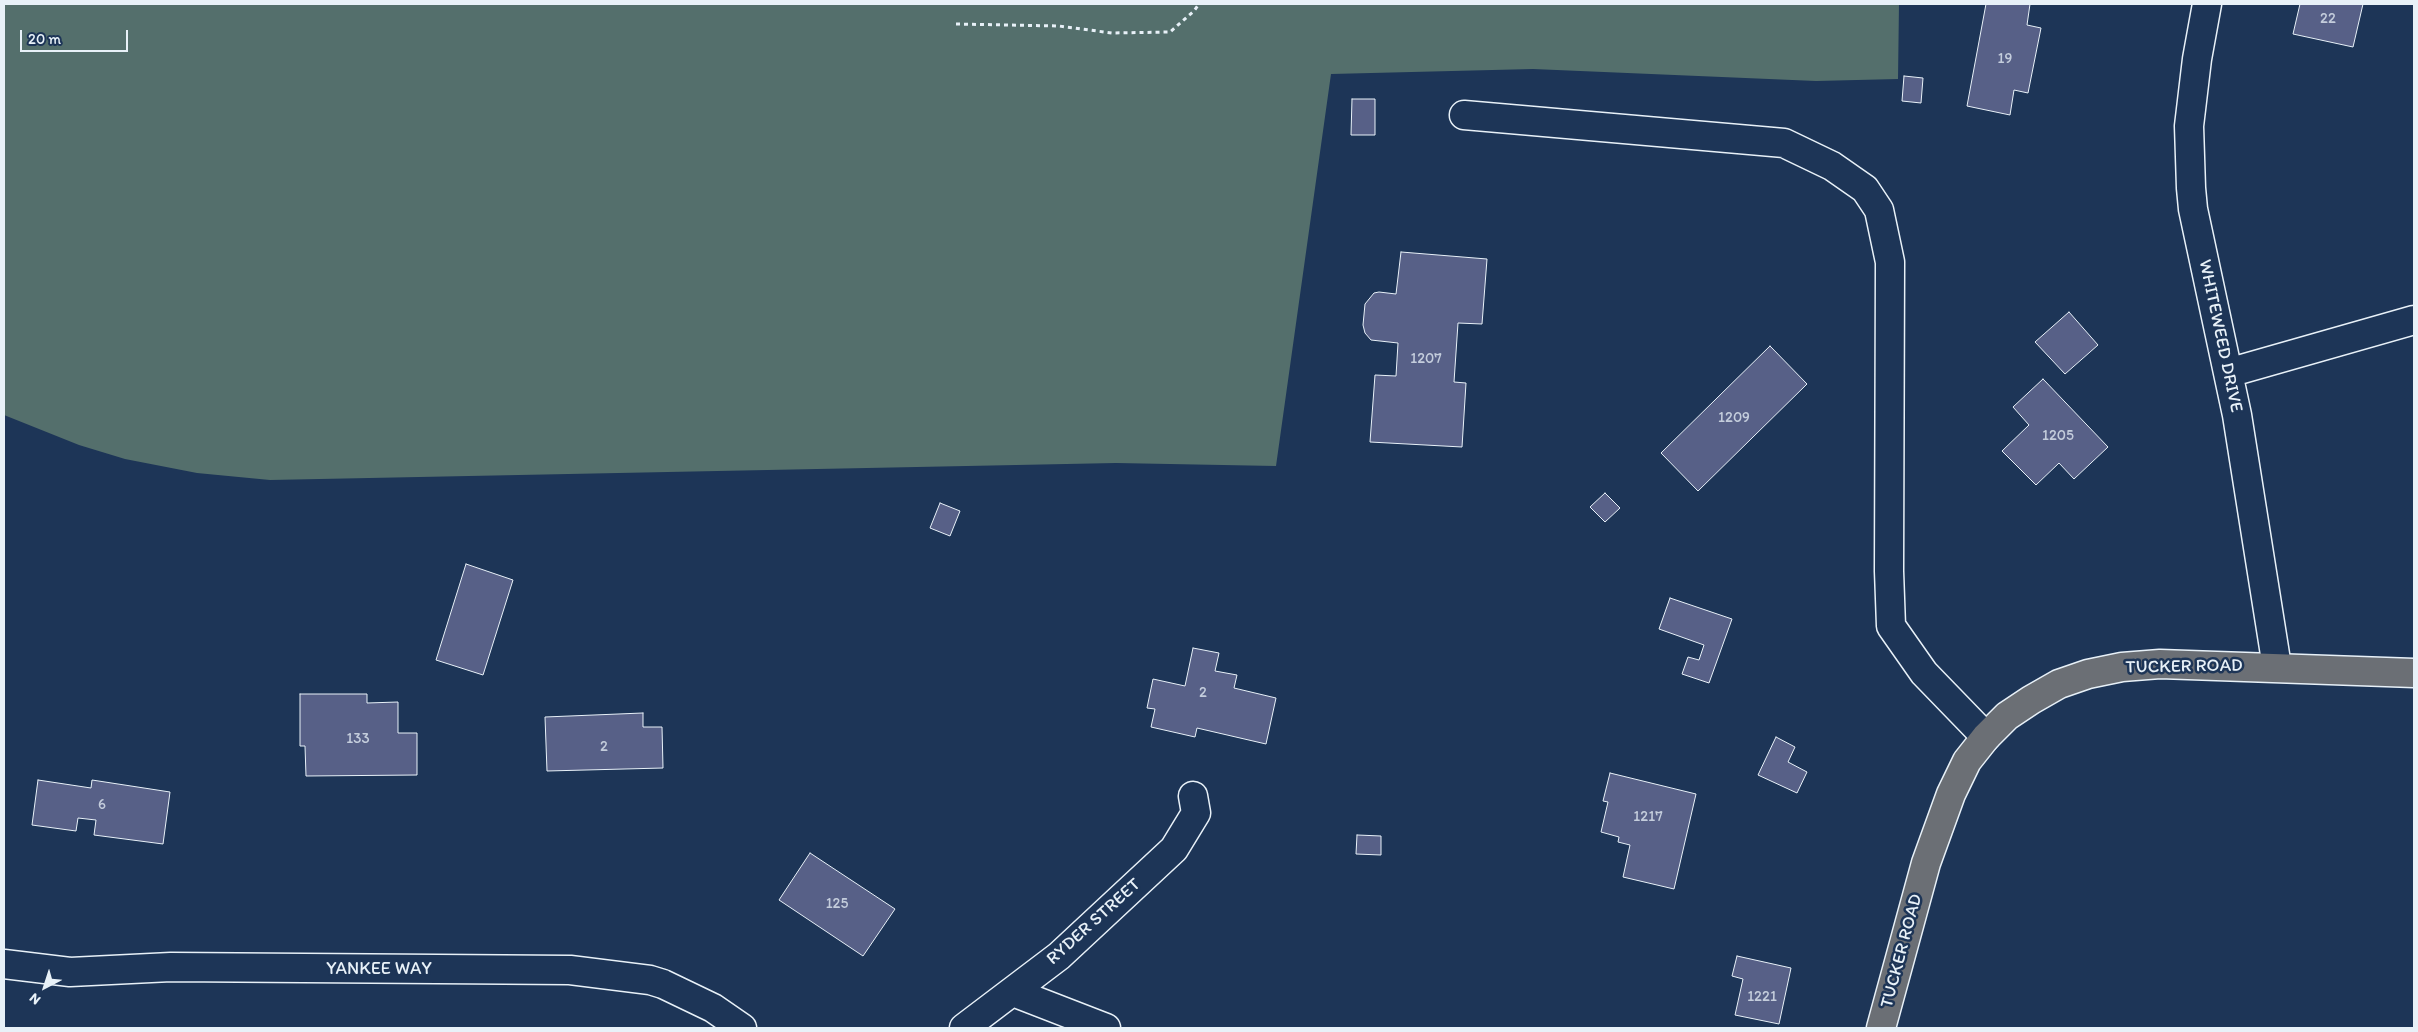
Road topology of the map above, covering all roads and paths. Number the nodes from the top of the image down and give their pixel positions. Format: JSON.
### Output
{"nodes":[{"id":1,"x":1199,"y":4,"type":"edge"},
{"id":2,"x":2207,"y":4,"type":"edge"},
{"id":3,"x":956,"y":24,"type":"dead end"},
{"id":4,"x":1464,"y":115,"type":"dead end"},
{"id":5,"x":2414,"y":320,"type":"edge"},
{"id":6,"x":2228,"y":373,"type":"junction"},
{"id":7,"x":2277,"y":667,"type":"junction"},
{"id":8,"x":2414,"y":673,"type":"edge"},
{"id":9,"x":1986,"y":737,"type":"junction"},
{"id":10,"x":1193,"y":796,"type":"dead end"},
{"id":11,"x":4,"y":964,"type":"edge"},
{"id":12,"x":1012,"y":992,"type":"junction"},
{"id":13,"x":742,"y":1028,"type":"edge"},
{"id":14,"x":964,"y":1028,"type":"edge"},
{"id":15,"x":1106,"y":1028,"type":"edge"},
{"id":16,"x":1881,"y":1028,"type":"edge"}],
"edges":[{"from":1,"to":3,"type":"path"},
{"from":2,"to":6,"type":"street","name":"WHITEWEED DRIVE"},
{"from":4,"to":9,"type":"street"},
{"from":5,"to":6,"type":"street"},
{"from":6,"to":7,"type":"street","name":"WHITEWEED DRIVE"},
{"from":7,"to":8,"type":"main road","name":"TUCKER ROAD"},
{"from":7,"to":9,"type":"main road","name":"TUCKER ROAD"},
{"from":9,"to":16,"type":"main road","name":"TUCKER ROAD"},
{"from":10,"to":12,"type":"street","name":"RYDER STREET"},
{"from":11,"to":13,"type":"street","name":"YANKEE WAY"},
{"from":12,"to":14,"type":"street","name":"RYDER STREET"},
{"from":12,"to":15,"type":"street"}]}
